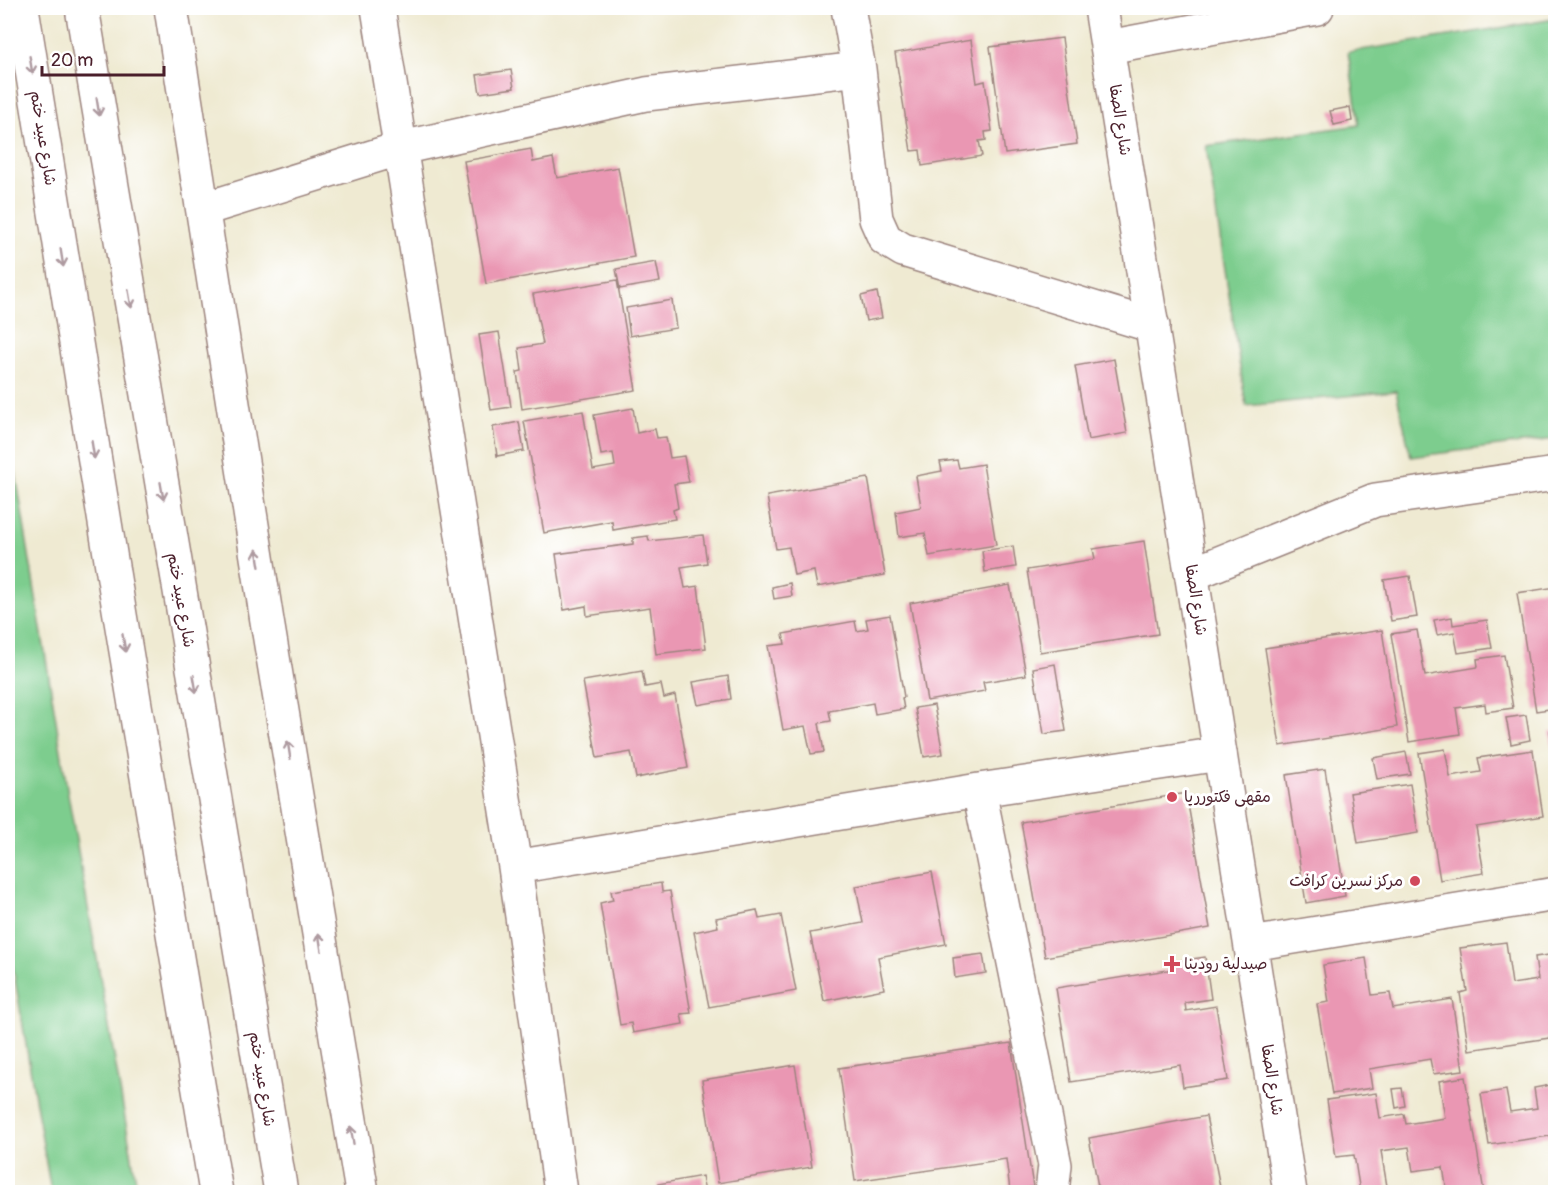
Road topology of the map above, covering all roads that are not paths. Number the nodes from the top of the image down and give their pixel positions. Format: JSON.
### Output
{"nodes":[{"id":1,"x":22,"y":8,"type":"edge"},
{"id":2,"x":82,"y":8,"type":"edge"},
{"id":3,"x":171,"y":8,"type":"edge"},
{"id":4,"x":378,"y":8,"type":"edge"},
{"id":5,"x":848,"y":8,"type":"edge"},
{"id":6,"x":1101,"y":8,"type":"edge"},
{"id":7,"x":1317,"y":8,"type":"edge"},
{"id":8,"x":1108,"y":47,"type":"junction"},
{"id":9,"x":859,"y":69,"type":"junction"},
{"id":10,"x":401,"y":148,"type":"junction"},
{"id":11,"x":204,"y":209,"type":"junction"},
{"id":12,"x":1153,"y":326,"type":"junction"},
{"id":13,"x":1556,"y":474,"type":"edge"},
{"id":14,"x":1192,"y":574,"type":"junction"},
{"id":15,"x":1220,"y":754,"type":"junction"},
{"id":16,"x":979,"y":790,"type":"junction"},
{"id":17,"x":515,"y":867,"type":"junction"},
{"id":18,"x":1556,"y":894,"type":"edge"},
{"id":19,"x":1251,"y":944,"type":"junction"},
{"id":20,"x":216,"y":1192,"type":"edge"},
{"id":21,"x":281,"y":1192,"type":"edge"},
{"id":22,"x":362,"y":1192,"type":"edge"},
{"id":23,"x":561,"y":1192,"type":"edge"},
{"id":24,"x":1052,"y":1192,"type":"edge"},
{"id":25,"x":1290,"y":1192,"type":"edge"}],
"edges":[{"from":1,"to":20,"type":"street","name":"شارع عبيد ختم","one_way":true},
{"from":2,"to":21,"type":"street","name":"شارع عبيد ختم","one_way":true},
{"from":3,"to":11,"type":"street"},
{"from":4,"to":10,"type":"street"},
{"from":5,"to":9,"type":"street"},
{"from":6,"to":8,"type":"street","name":"شارع الصفا"},
{"from":7,"to":8,"type":"street"},
{"from":8,"to":12,"type":"street","name":"شارع الصفا"},
{"from":9,"to":10,"type":"street"},
{"from":9,"to":12,"type":"street"},
{"from":10,"to":11,"type":"street"},
{"from":10,"to":17,"type":"street"},
{"from":22,"to":11,"type":"street","one_way":true},
{"from":12,"to":14,"type":"street","name":"شارع الصفا"},
{"from":13,"to":14,"type":"street"},
{"from":14,"to":15,"type":"street","name":"شارع الصفا"},
{"from":15,"to":16,"type":"street"},
{"from":15,"to":19,"type":"street","name":"شارع الصفا"},
{"from":16,"to":17,"type":"street"},
{"from":16,"to":24,"type":"street"},
{"from":17,"to":23,"type":"street"},
{"from":18,"to":19,"type":"street"},
{"from":19,"to":25,"type":"street","name":"شارع الصفا"}]}
